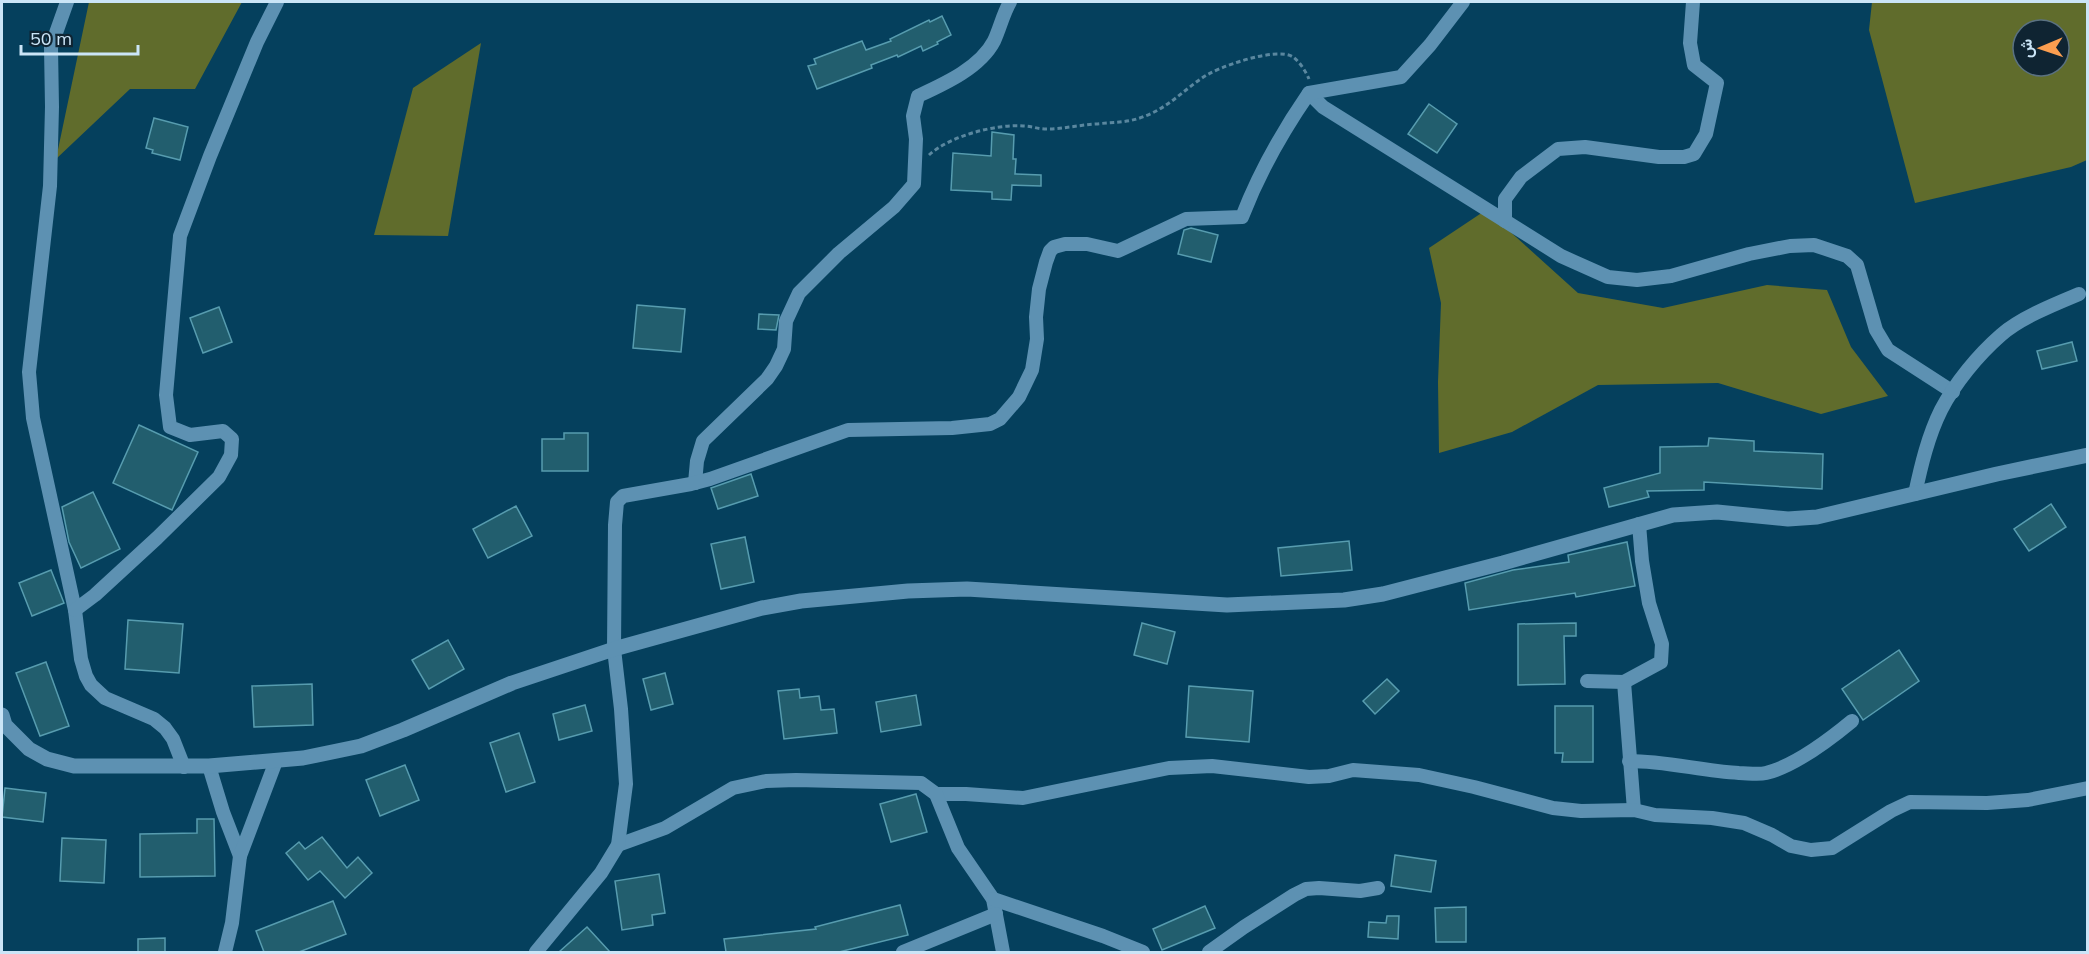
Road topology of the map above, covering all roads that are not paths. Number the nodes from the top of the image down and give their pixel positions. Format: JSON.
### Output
{"nodes":[{"id":1,"x":68,"y":2,"type":"edge"},
{"id":2,"x":277,"y":2,"type":"edge"},
{"id":3,"x":1010,"y":2,"type":"edge"},
{"id":4,"x":1463,"y":2,"type":"edge"},
{"id":5,"x":1693,"y":2,"type":"edge"},
{"id":6,"x":1309,"y":93,"type":"junction"},
{"id":7,"x":1505,"y":221,"type":"junction"},
{"id":8,"x":2079,"y":294,"type":"dead end"},
{"id":9,"x":1953,"y":392,"type":"junction"},
{"id":10,"x":2088,"y":455,"type":"edge"},
{"id":11,"x":695,"y":483,"type":"junction"},
{"id":12,"x":1915,"y":494,"type":"junction"},
{"id":13,"x":1639,"y":524,"type":"junction"},
{"id":14,"x":75,"y":610,"type":"junction"},
{"id":15,"x":614,"y":649,"type":"junction"},
{"id":16,"x":1587,"y":681,"type":"dead end"},
{"id":17,"x":1624,"y":682,"type":"junction"},
{"id":18,"x":1852,"y":721,"type":"dead end"},
{"id":19,"x":3,"y":722,"type":"edge"},
{"id":20,"x":276,"y":761,"type":"junction"},
{"id":21,"x":1629,"y":761,"type":"junction"},
{"id":22,"x":209,"y":766,"type":"junction"},
{"id":23,"x":184,"y":767,"type":"junction"},
{"id":24,"x":2088,"y":788,"type":"edge"},
{"id":25,"x":936,"y":794,"type":"junction"},
{"id":26,"x":1634,"y":810,"type":"junction"},
{"id":27,"x":618,"y":845,"type":"junction"},
{"id":28,"x":240,"y":856,"type":"junction"},
{"id":29,"x":1378,"y":888,"type":"dead end"},
{"id":30,"x":993,"y":899,"type":"junction"},
{"id":31,"x":996,"y":914,"type":"junction"},
{"id":32,"x":225,"y":952,"type":"edge"},
{"id":33,"x":536,"y":952,"type":"edge"},
{"id":34,"x":903,"y":952,"type":"edge"},
{"id":35,"x":1003,"y":952,"type":"edge"},
{"id":36,"x":1143,"y":952,"type":"edge"},
{"id":37,"x":1209,"y":952,"type":"edge"}],
"edges":[{"from":1,"to":14,"type":"street"},
{"from":2,"to":14,"type":"street"},
{"from":3,"to":11,"type":"street"},
{"from":4,"to":6,"type":"street"},
{"from":5,"to":7,"type":"street"},
{"from":6,"to":7,"type":"street"},
{"from":6,"to":11,"type":"street"},
{"from":7,"to":9,"type":"street"},
{"from":8,"to":9,"type":"street"},
{"from":9,"to":12,"type":"street"},
{"from":10,"to":12,"type":"main road"},
{"from":11,"to":15,"type":"street"},
{"from":12,"to":13,"type":"main road"},
{"from":13,"to":15,"type":"main road"},
{"from":13,"to":17,"type":"street"},
{"from":14,"to":23,"type":"street"},
{"from":15,"to":20,"type":"main road"},
{"from":15,"to":27,"type":"street"},
{"from":16,"to":17,"type":"street"},
{"from":17,"to":21,"type":"street"},
{"from":18,"to":21,"type":"street"},
{"from":19,"to":23,"type":"main road"},
{"from":20,"to":22,"type":"main road"},
{"from":20,"to":28,"type":"street"},
{"from":21,"to":26,"type":"street"},
{"from":22,"to":23,"type":"main road"},
{"from":22,"to":28,"type":"street"},
{"from":24,"to":26,"type":"street"},
{"from":25,"to":26,"type":"street"},
{"from":25,"to":27,"type":"street"},
{"from":25,"to":30,"type":"street"},
{"from":27,"to":33,"type":"street"},
{"from":28,"to":32,"type":"street"},
{"from":29,"to":37,"type":"street"},
{"from":30,"to":31,"type":"street"},
{"from":30,"to":36,"type":"street"},
{"from":31,"to":34,"type":"street"},
{"from":31,"to":35,"type":"street"}]}
